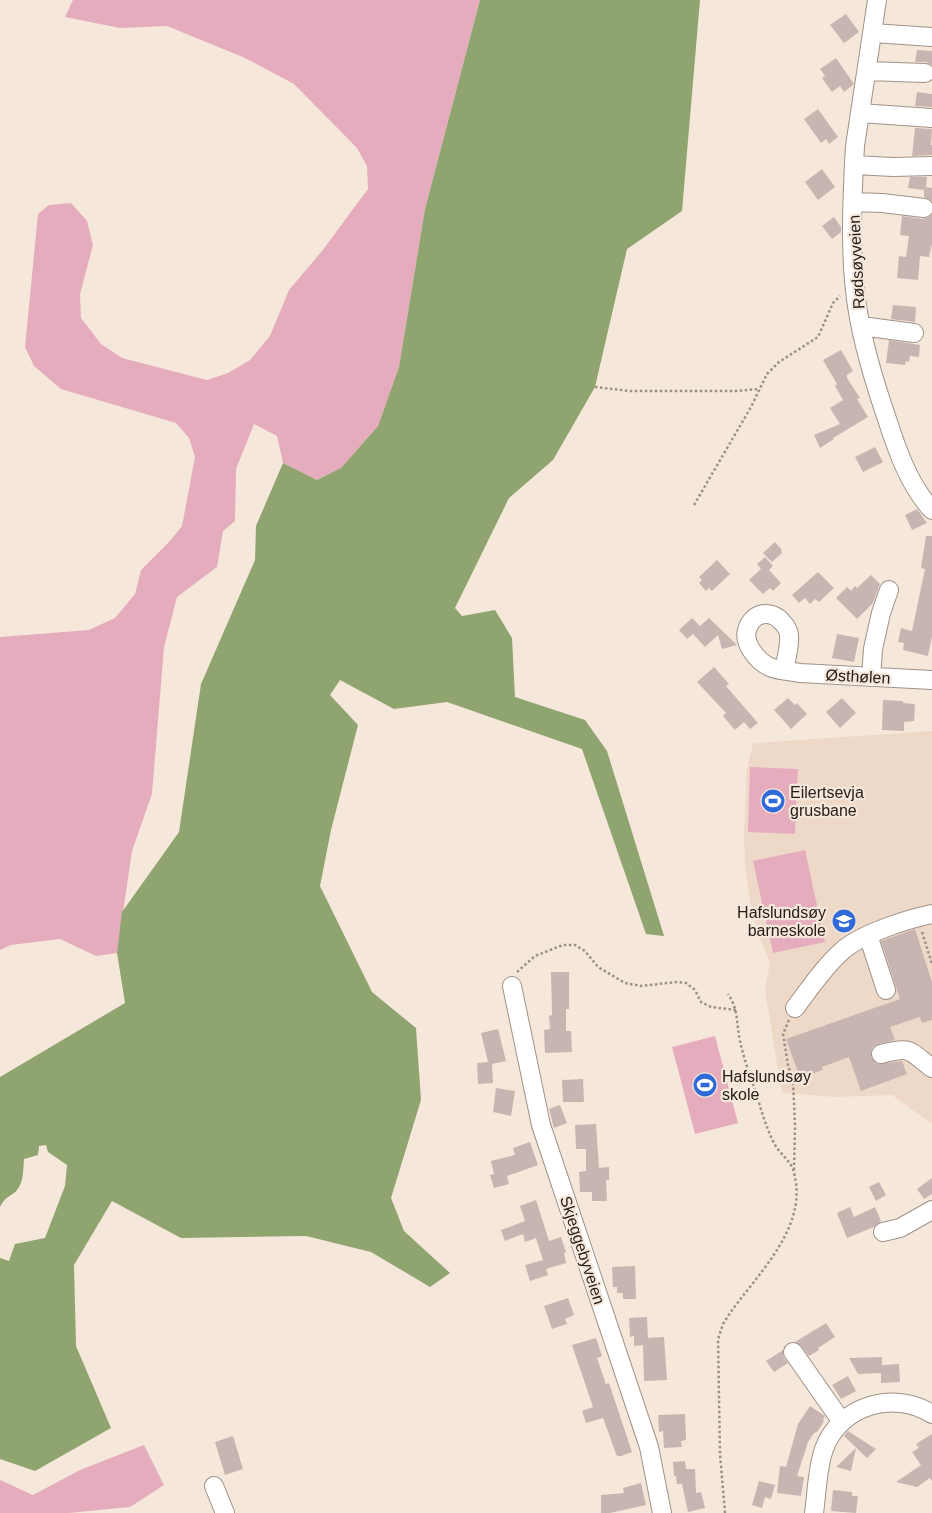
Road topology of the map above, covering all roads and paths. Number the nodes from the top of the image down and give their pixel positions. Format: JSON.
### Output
{"nodes":[{"id":1,"x":878,"y":0,"type":"edge"},
{"id":2,"x":873,"y":33,"type":"junction"},
{"id":3,"x":932,"y":37,"type":"edge"},
{"id":4,"x":867,"y":71,"type":"junction"},
{"id":5,"x":925,"y":73,"type":"dead end"},
{"id":6,"x":860,"y":112,"type":"junction"},
{"id":7,"x":932,"y":118,"type":"edge"},
{"id":8,"x":854,"y":164,"type":"junction"},
{"id":9,"x":932,"y":166,"type":"edge"},
{"id":10,"x":852,"y":202,"type":"junction"},
{"id":11,"x":924,"y":208,"type":"dead end"},
{"id":12,"x":856,"y":287,"type":"junction"},
{"id":13,"x":861,"y":326,"type":"junction"},
{"id":14,"x":914,"y":333,"type":"dead end"},
{"id":15,"x":595,"y":387,"type":"dead end"},
{"id":16,"x":759,"y":389,"type":"junction"},
{"id":17,"x":694,"y":505,"type":"dead end"},
{"id":18,"x":932,"y":510,"type":"edge"},
{"id":19,"x":890,"y":590,"type":"dead end"},
{"id":20,"x":784,"y":670,"type":"dead end"},
{"id":21,"x":871,"y":676,"type":"junction"},
{"id":22,"x":932,"y":680,"type":"edge"},
{"id":23,"x":925,"y":915,"type":"edge"},
{"id":24,"x":868,"y":936,"type":"junction"},
{"id":25,"x":932,"y":964,"type":"edge"},
{"id":26,"x":512,"y":986,"type":"joint"},
{"id":27,"x":886,"y":990,"type":"dead end"},
{"id":28,"x":728,"y":994,"type":"dead end"},
{"id":29,"x":795,"y":1008,"type":"joint"},
{"id":30,"x":736,"y":1010,"type":"junction"},
{"id":31,"x":881,"y":1054,"type":"dead end"},
{"id":32,"x":932,"y":1068,"type":"edge"},
{"id":33,"x":794,"y":1171,"type":"junction"},
{"id":34,"x":932,"y":1210,"type":"edge"},
{"id":35,"x":883,"y":1232,"type":"dead end"},
{"id":36,"x":793,"y":1352,"type":"dead end"},
{"id":37,"x":932,"y":1414,"type":"edge"},
{"id":38,"x":842,"y":1422,"type":"junction"},
{"id":39,"x":214,"y":1486,"type":"dead end"},
{"id":40,"x":225,"y":1513,"type":"edge"},
{"id":41,"x":662,"y":1513,"type":"edge"},
{"id":42,"x":725,"y":1513,"type":"edge"},
{"id":43,"x":814,"y":1513,"type":"edge"}],
"edges":[{"from":1,"to":2,"type":"street","name":"Rødsøyveien"},
{"from":2,"to":3,"type":"street"},
{"from":2,"to":4,"type":"street","name":"Rødsøyveien"},
{"from":4,"to":5,"type":"street"},
{"from":4,"to":6,"type":"street","name":"Rødsøyveien"},
{"from":6,"to":7,"type":"street"},
{"from":6,"to":8,"type":"street","name":"Rødsøyveien"},
{"from":8,"to":9,"type":"street"},
{"from":8,"to":10,"type":"street","name":"Rødsøyveien"},
{"from":10,"to":11,"type":"street"},
{"from":10,"to":12,"type":"street","name":"Rødsøyveien"},
{"from":12,"to":13,"type":"street","name":"Rødsøyveien"},
{"from":12,"to":16,"type":"path"},
{"from":13,"to":14,"type":"street"},
{"from":13,"to":18,"type":"street","name":"Rødsøyveien"},
{"from":15,"to":16,"type":"path"},
{"from":16,"to":17,"type":"path"},
{"from":19,"to":21,"type":"street"},
{"from":20,"to":21,"type":"street","name":"Østhølen"},
{"from":21,"to":22,"type":"street","name":"Østhølen"},
{"from":23,"to":24,"type":"street"},
{"from":23,"to":25,"type":"path"},
{"from":24,"to":27,"type":"street"},
{"from":24,"to":29,"type":"street"},
{"from":26,"to":30,"type":"path"},
{"from":26,"to":41,"type":"street","name":"Skjeggebyveien"},
{"from":28,"to":30,"type":"path"},
{"from":29,"to":33,"type":"path"},
{"from":30,"to":33,"type":"path"},
{"from":31,"to":32,"type":"street"},
{"from":33,"to":42,"type":"path"},
{"from":34,"to":35,"type":"street"},
{"from":36,"to":38,"type":"street"},
{"from":37,"to":38,"type":"street"},
{"from":38,"to":43,"type":"street"},
{"from":39,"to":40,"type":"street"}]}
